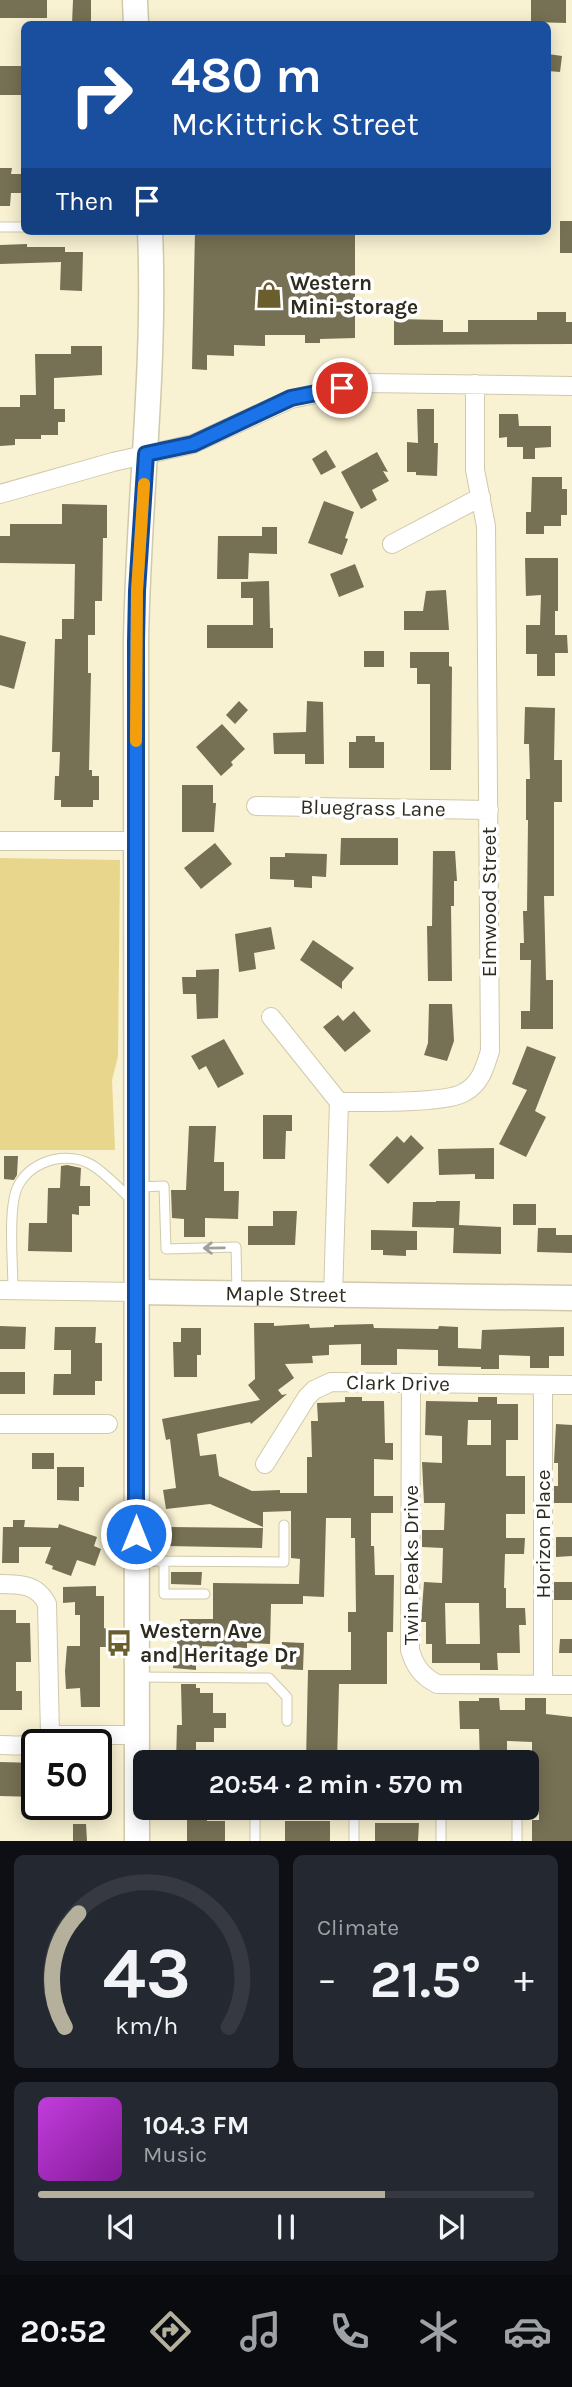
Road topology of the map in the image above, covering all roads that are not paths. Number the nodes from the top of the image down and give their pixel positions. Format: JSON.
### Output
{"nodes":[{"id":1,"x":135,"y":0,"type":"edge"},
{"id":2,"x":136,"y":21,"type":"edge"},
{"id":3,"x":0,"y":227,"type":"edge"},
{"id":4,"x":21,"y":227,"type":"edge"},
{"id":5,"x":150,"y":235,"type":"edge"},
{"id":6,"x":475,"y":384,"type":"junction"},
{"id":7,"x":572,"y":386,"type":"edge"},
{"id":8,"x":146,"y":454,"type":"junction"},
{"id":9,"x":0,"y":494,"type":"edge"},
{"id":10,"x":481,"y":497,"type":"junction"},
{"id":11,"x":392,"y":544,"type":"dead end"},
{"id":12,"x":256,"y":806,"type":"dead end"},
{"id":13,"x":489,"y":810,"type":"junction"},
{"id":14,"x":0,"y":841,"type":"edge"},
{"id":15,"x":135,"y":841,"type":"junction"},
{"id":16,"x":271,"y":1017,"type":"dead end"},
{"id":17,"x":339,"y":1102,"type":"junction"},
{"id":18,"x":136,"y":1195,"type":"junction"},
{"id":19,"x":6,"y":1291,"type":"edge"},
{"id":20,"x":137,"y":1292,"type":"junction"},
{"id":21,"x":237,"y":1294,"type":"junction"},
{"id":22,"x":333,"y":1296,"type":"junction"},
{"id":23,"x":572,"y":1298,"type":"edge"},
{"id":24,"x":411,"y":1384,"type":"junction"},
{"id":25,"x":542,"y":1385,"type":"junction"},
{"id":26,"x":572,"y":1385,"type":"edge"},
{"id":27,"x":0,"y":1424,"type":"edge"},
{"id":28,"x":108,"y":1424,"type":"dead end"},
{"id":29,"x":265,"y":1464,"type":"dead end"},
{"id":30,"x":284,"y":1525,"type":"dead end"},
{"id":31,"x":136,"y":1561,"type":"junction"},
{"id":32,"x":164,"y":1561,"type":"junction"},
{"id":33,"x":0,"y":1584,"type":"edge"},
{"id":34,"x":205,"y":1594,"type":"dead end"},
{"id":35,"x":136,"y":1677,"type":"junction"},
{"id":36,"x":542,"y":1684,"type":"junction"},
{"id":37,"x":572,"y":1685,"type":"edge"},
{"id":38,"x":287,"y":1721,"type":"dead end"},
{"id":39,"x":50,"y":1729,"type":"edge"},
{"id":40,"x":112,"y":1735,"type":"edge"},
{"id":41,"x":136,"y":1735,"type":"junction"},
{"id":42,"x":0,"y":1745,"type":"edge"},
{"id":43,"x":21,"y":1745,"type":"edge"},
{"id":44,"x":255,"y":1820,"type":"edge"},
{"id":45,"x":355,"y":1820,"type":"edge"},
{"id":46,"x":441,"y":1820,"type":"edge"},
{"id":47,"x":517,"y":1820,"type":"edge"},
{"id":48,"x":137,"y":1841,"type":"edge"},
{"id":49,"x":255,"y":1841,"type":"edge"},
{"id":50,"x":354,"y":1841,"type":"edge"},
{"id":51,"x":441,"y":1841,"type":"edge"},
{"id":52,"x":517,"y":1841,"type":"edge"}],
"edges":[{"from":1,"to":2,"type":"main road"},
{"from":3,"to":4,"type":"lane"},
{"from":5,"to":8,"type":"main road"},
{"from":6,"to":7,"type":"street"},
{"from":6,"to":8,"type":"street"},
{"from":6,"to":10,"type":"street","name":"Elmwood Street"},
{"from":8,"to":9,"type":"street"},
{"from":8,"to":15,"type":"main road"},
{"from":10,"to":11,"type":"street"},
{"from":10,"to":13,"type":"street","name":"Elmwood Street"},
{"from":12,"to":13,"type":"street","name":"Bluegrass Lane"},
{"from":13,"to":17,"type":"street","name":"Elmwood Street"},
{"from":14,"to":15,"type":"street"},
{"from":15,"to":18,"type":"main road"},
{"from":16,"to":17,"type":"street"},
{"from":17,"to":22,"type":"street"},
{"from":18,"to":19,"type":"lane"},
{"from":18,"to":20,"type":"main road"},
{"from":21,"to":18,"type":"lane","one_way":true},
{"from":19,"to":20,"type":"street","name":"Maple Street"},
{"from":20,"to":21,"type":"main road","name":"Maple Street"},
{"from":20,"to":31,"type":"main road"},
{"from":21,"to":22,"type":"main road","name":"Maple Street"},
{"from":22,"to":23,"type":"main road","name":"Maple Street"},
{"from":24,"to":25,"type":"street","name":"Clark Drive"},
{"from":24,"to":29,"type":"street","name":"Clark Drive"},
{"from":24,"to":36,"type":"street","name":"Twin Peaks Drive"},
{"from":25,"to":26,"type":"street","name":"Clark Drive"},
{"from":25,"to":36,"type":"street","name":"Horizon Place"},
{"from":27,"to":28,"type":"street"},
{"from":30,"to":32,"type":"lane"},
{"from":31,"to":32,"type":"lane"},
{"from":31,"to":35,"type":"main road"},
{"from":32,"to":34,"type":"lane"},
{"from":33,"to":39,"type":"street"},
{"from":35,"to":38,"type":"lane"},
{"from":35,"to":41,"type":"main road"},
{"from":36,"to":37,"type":"street","name":"Twin Peaks Drive"},
{"from":40,"to":41,"type":"street"},
{"from":41,"to":48,"type":"main road"},
{"from":42,"to":43,"type":"street"},
{"from":44,"to":49,"type":"lane"},
{"from":45,"to":50,"type":"lane"},
{"from":46,"to":51,"type":"lane"},
{"from":47,"to":52,"type":"lane"}]}
